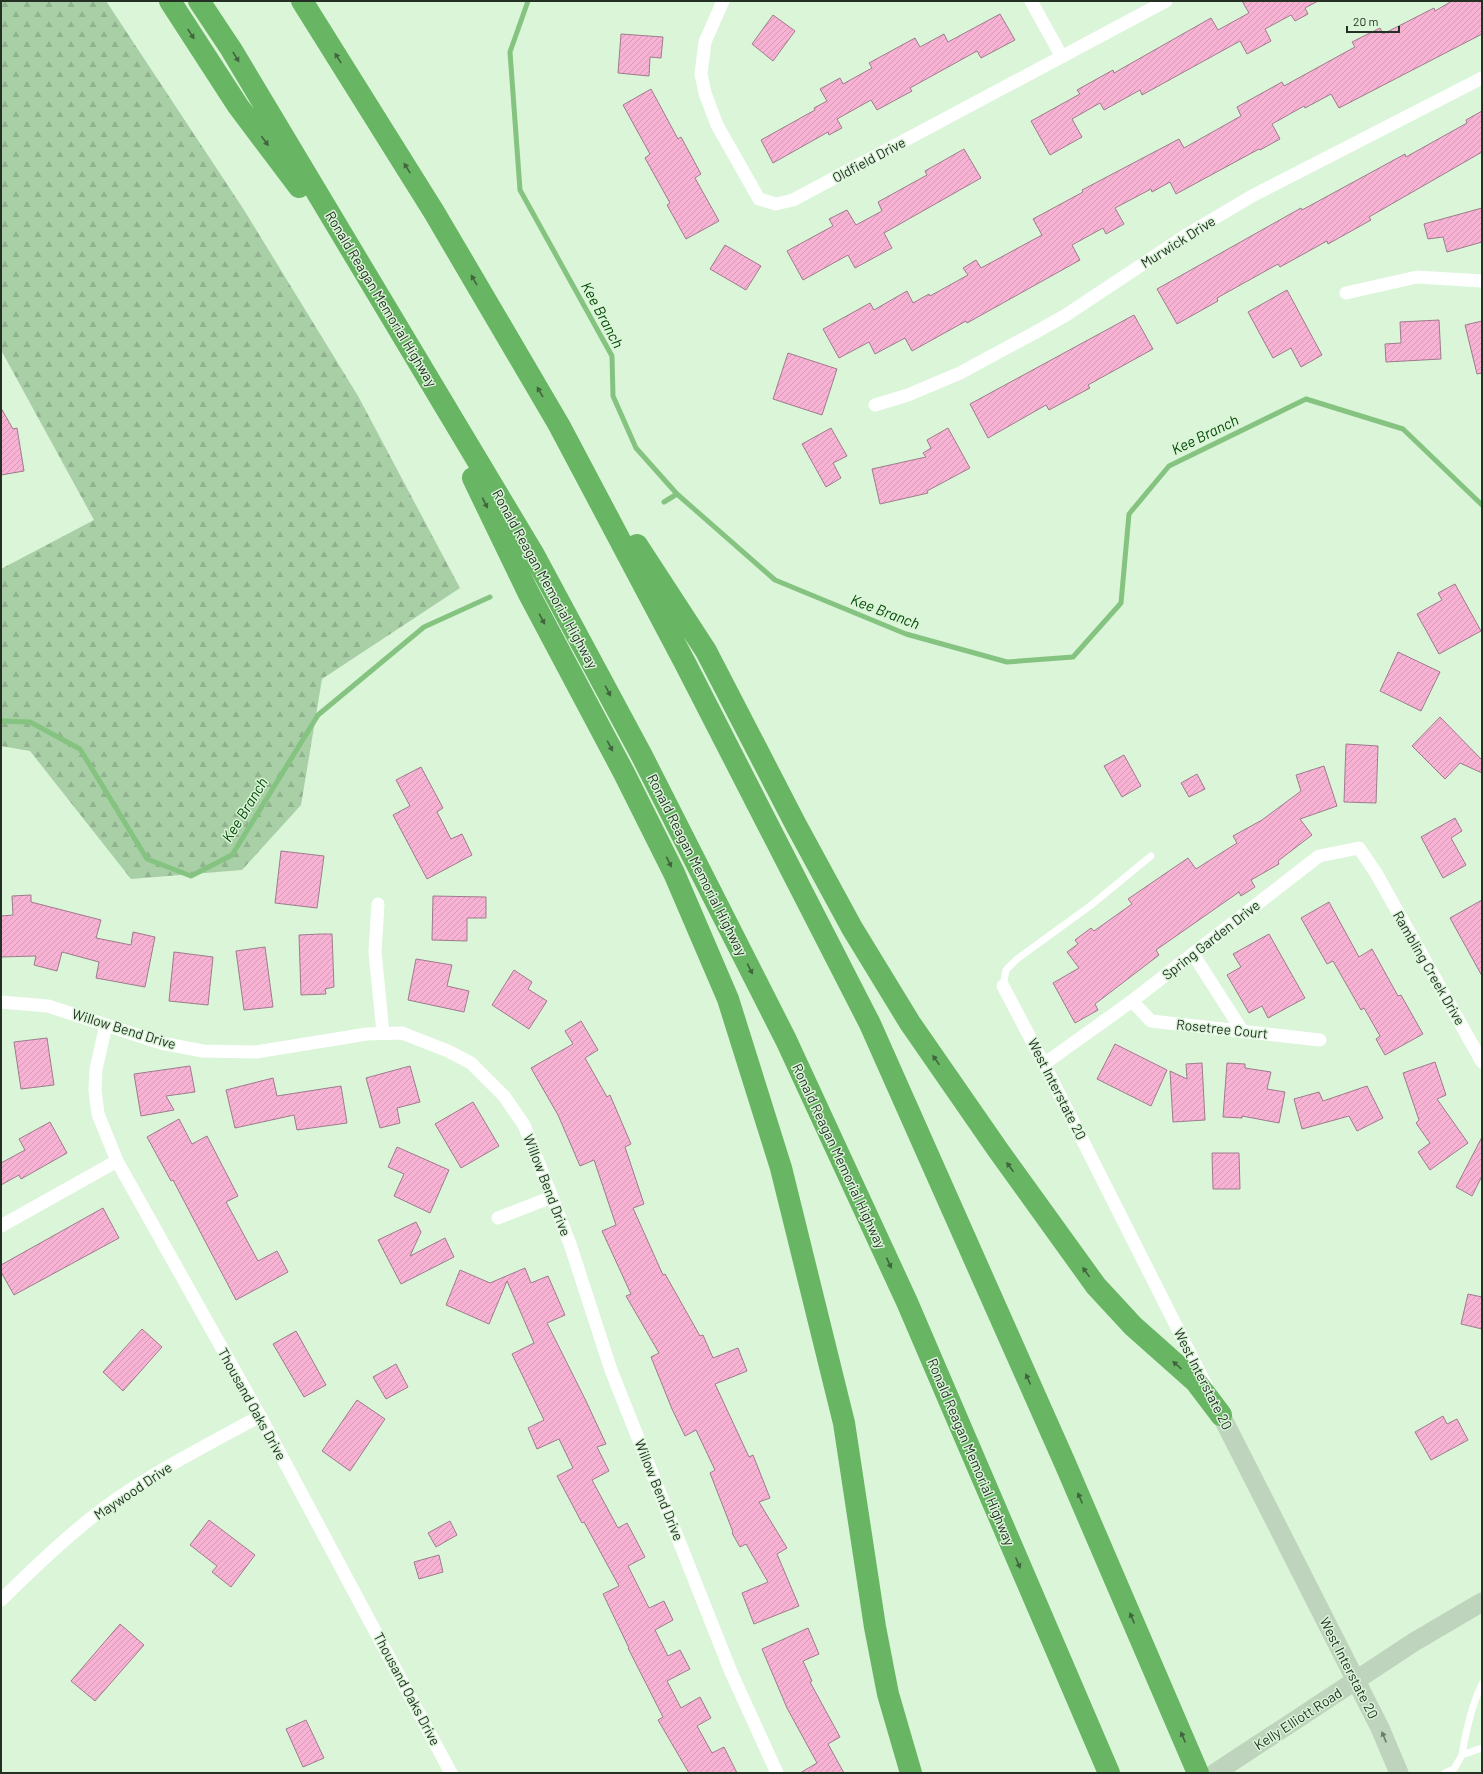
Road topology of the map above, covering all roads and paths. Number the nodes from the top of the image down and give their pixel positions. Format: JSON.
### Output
{"nodes":[{"id":1,"x":170,"y":1,"type":"edge"},
{"id":2,"x":199,"y":1,"type":"edge"},
{"id":3,"x":302,"y":1,"type":"edge"},
{"id":4,"x":723,"y":1,"type":"edge"},
{"id":5,"x":1031,"y":1,"type":"edge"},
{"id":6,"x":1166,"y":1,"type":"edge"},
{"id":7,"x":1062,"y":57,"type":"junction"},
{"id":8,"x":1482,"y":78,"type":"edge"},
{"id":9,"x":1482,"y":281,"type":"edge"},
{"id":10,"x":372,"y":284,"type":"junction"},
{"id":11,"x":1346,"y":293,"type":"dead end"},
{"id":12,"x":413,"y":354,"type":"junction"},
{"id":13,"x":875,"y":405,"type":"dead end"},
{"id":14,"x":559,"y":425,"type":"junction"},
{"id":15,"x":1151,"y":856,"type":"dead end"},
{"id":16,"x":1376,"y":873,"type":"joint"},
{"id":17,"x":378,"y":904,"type":"dead end"},
{"id":18,"x":1193,"y":954,"type":"junction"},
{"id":19,"x":1003,"y":986,"type":"joint"},
{"id":20,"x":1132,"y":1001,"type":"junction"},
{"id":21,"x":1,"y":1002,"type":"edge"},
{"id":22,"x":106,"y":1025,"type":"junction"},
{"id":23,"x":1243,"y":1032,"type":"junction"},
{"id":24,"x":383,"y":1033,"type":"junction"},
{"id":25,"x":1320,"y":1040,"type":"dead end"},
{"id":26,"x":1482,"y":1062,"type":"edge"},
{"id":27,"x":1044,"y":1064,"type":"junction"},
{"id":28,"x":117,"y":1161,"type":"junction"},
{"id":29,"x":552,"y":1197,"type":"junction"},
{"id":30,"x":498,"y":1218,"type":"dead end"},
{"id":31,"x":1,"y":1226,"type":"edge"},
{"id":32,"x":1221,"y":1415,"type":"junction"},
{"id":33,"x":260,"y":1416,"type":"junction"},
{"id":34,"x":1,"y":1600,"type":"edge"},
{"id":35,"x":1482,"y":1602,"type":"edge"},
{"id":36,"x":1355,"y":1682,"type":"junction"},
{"id":37,"x":1482,"y":1684,"type":"edge"},
{"id":38,"x":1482,"y":1748,"type":"edge"},
{"id":39,"x":1462,"y":1755,"type":"junction"},
{"id":40,"x":451,"y":1773,"type":"edge"},
{"id":41,"x":777,"y":1773,"type":"edge"},
{"id":42,"x":911,"y":1773,"type":"edge"},
{"id":43,"x":1109,"y":1773,"type":"edge"},
{"id":44,"x":1198,"y":1773,"type":"edge"},
{"id":45,"x":1215,"y":1773,"type":"edge"},
{"id":46,"x":1398,"y":1773,"type":"edge"},
{"id":47,"x":1445,"y":1773,"type":"edge"}],
"edges":[{"from":1,"to":10,"type":"highway","one_way":true},
{"from":2,"to":10,"type":"highway","name":"Ronald Reagan Memorial Highway","one_way":true},
{"from":14,"to":3,"type":"highway","one_way":true},
{"from":4,"to":7,"type":"street","name":"Oldfield Drive"},
{"from":5,"to":7,"type":"street"},
{"from":6,"to":7,"type":"street","name":"Oldfield Drive"},
{"from":8,"to":13,"type":"street","name":"Murwick Drive"},
{"from":9,"to":11,"type":"street"},
{"from":10,"to":12,"type":"highway","name":"Ronald Reagan Memorial Highway"},
{"from":12,"to":42,"type":"highway","one_way":true},
{"from":12,"to":43,"type":"highway","name":"Ronald Reagan Memorial Highway","one_way":true},
{"from":32,"to":14,"type":"highway","one_way":true},
{"from":44,"to":14,"type":"highway","one_way":true},
{"from":15,"to":19,"type":"lane"},
{"from":16,"to":18,"type":"street","name":"Spring Garden Drive"},
{"from":16,"to":26,"type":"street","name":"Rambling Creek Drive"},
{"from":17,"to":24,"type":"street"},
{"from":18,"to":20,"type":"street","name":"Spring Garden Drive"},
{"from":18,"to":23,"type":"street"},
{"from":19,"to":27,"type":"street","name":"West Interstate 20"},
{"from":20,"to":23,"type":"street","name":"Rosetree Court"},
{"from":20,"to":27,"type":"street","name":"Spring Garden Drive"},
{"from":21,"to":22,"type":"street","name":"Willow Bend Drive"},
{"from":22,"to":24,"type":"street","name":"Willow Bend Drive"},
{"from":22,"to":28,"type":"street","name":"Thousand Oaks Drive"},
{"from":23,"to":25,"type":"street","name":"Rosetree Court"},
{"from":24,"to":29,"type":"street","name":"Willow Bend Drive"},
{"from":27,"to":32,"type":"street","name":"West Interstate 20"},
{"from":28,"to":31,"type":"street"},
{"from":28,"to":33,"type":"street","name":"Thousand Oaks Drive"},
{"from":29,"to":30,"type":"street"},
{"from":29,"to":41,"type":"street","name":"Willow Bend Drive"},
{"from":32,"to":36,"type":"main road","name":"West Interstate 20"},
{"from":33,"to":34,"type":"street","name":"Maywood Drive"},
{"from":33,"to":40,"type":"street","name":"Thousand Oaks Drive"},
{"from":35,"to":36,"type":"main road","name":"Kelly Elliott Road"},
{"from":36,"to":45,"type":"main road","name":"Kelly Elliott Road"},
{"from":46,"to":36,"type":"main road","name":"West Interstate 20","one_way":true},
{"from":37,"to":39,"type":"lane"},
{"from":38,"to":39,"type":"lane"},
{"from":39,"to":47,"type":"lane"}]}
